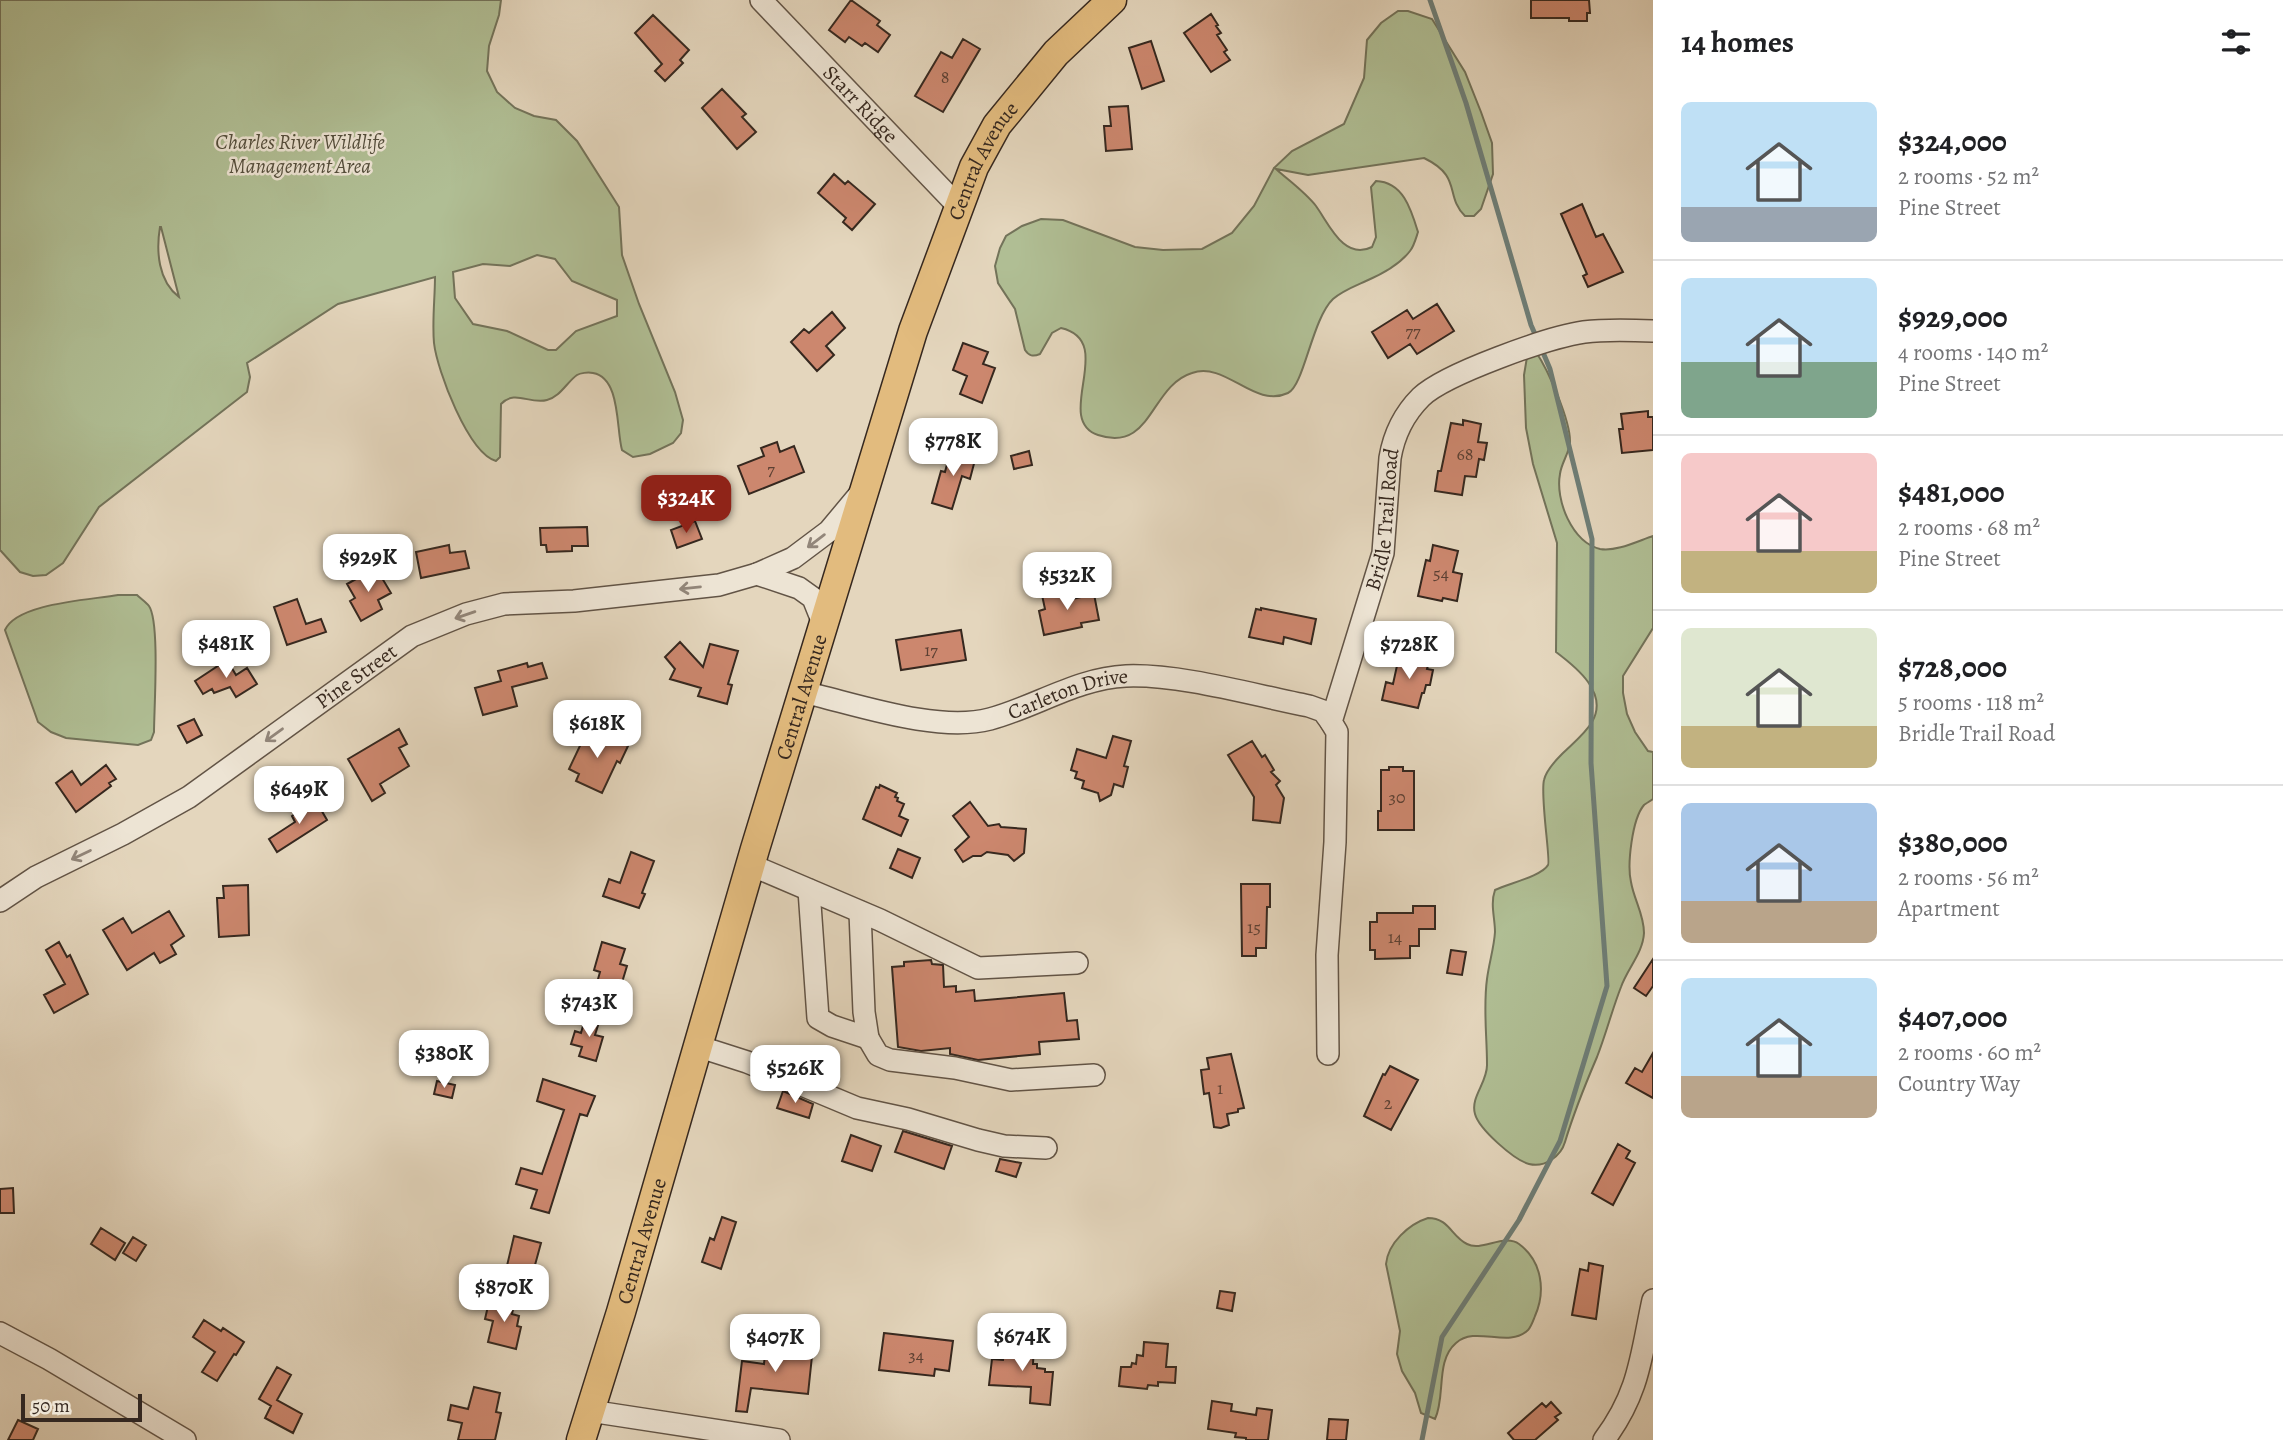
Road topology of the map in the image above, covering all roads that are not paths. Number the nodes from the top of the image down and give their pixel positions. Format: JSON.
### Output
{"nodes":[{"id":1,"x":761,"y":0,"type":"edge"},
{"id":2,"x":1112,"y":0,"type":"edge"},
{"id":3,"x":959,"y":207,"type":"junction"},
{"id":4,"x":1653,"y":331,"type":"edge"},
{"id":5,"x":863,"y":491,"type":"junction"},
{"id":6,"x":757,"y":574,"type":"junction"},
{"id":7,"x":824,"y":623,"type":"junction"},
{"id":8,"x":803,"y":692,"type":"junction"},
{"id":9,"x":1331,"y":722,"type":"junction"},
{"id":10,"x":751,"y":865,"type":"junction"},
{"id":11,"x":809,"y":890,"type":"junction"},
{"id":12,"x":0,"y":901,"type":"edge"},
{"id":13,"x":860,"y":912,"type":"junction"},
{"id":14,"x":1077,"y":963,"type":"dead end"},
{"id":15,"x":867,"y":1038,"type":"junction"},
{"id":16,"x":697,"y":1046,"type":"junction"},
{"id":17,"x":1328,"y":1054,"type":"dead end"},
{"id":18,"x":1094,"y":1075,"type":"dead end"},
{"id":19,"x":1046,"y":1148,"type":"dead end"},
{"id":20,"x":1653,"y":1300,"type":"edge"},
{"id":21,"x":0,"y":1333,"type":"edge"},
{"id":22,"x":590,"y":1411,"type":"junction"},
{"id":23,"x":185,"y":1440,"type":"edge"},
{"id":24,"x":581,"y":1440,"type":"edge"},
{"id":25,"x":779,"y":1440,"type":"edge"},
{"id":26,"x":1604,"y":1440,"type":"edge"}],
"edges":[{"from":1,"to":3,"type":"street","name":"Starr Ridge"},
{"from":2,"to":3,"type":"main road","name":"Central Avenue"},
{"from":3,"to":5,"type":"main road","name":"Central Avenue"},
{"from":4,"to":9,"type":"street","name":"Bridle Trail Road"},
{"from":5,"to":6,"type":"street","name":"Pine Street","one_way":true},
{"from":5,"to":7,"type":"main road","name":"Central Avenue"},
{"from":6,"to":7,"type":"street"},
{"from":6,"to":12,"type":"street","name":"Pine Street","one_way":true},
{"from":7,"to":8,"type":"main road","name":"Central Avenue"},
{"from":8,"to":9,"type":"street","name":"Carleton Drive"},
{"from":8,"to":10,"type":"main road","name":"Central Avenue"},
{"from":9,"to":17,"type":"street","name":"Bridle Trail Road"},
{"from":10,"to":11,"type":"street"},
{"from":10,"to":16,"type":"main road","name":"Central Avenue"},
{"from":11,"to":13,"type":"street"},
{"from":11,"to":15,"type":"street"},
{"from":13,"to":14,"type":"street"},
{"from":13,"to":15,"type":"street"},
{"from":15,"to":18,"type":"street"},
{"from":16,"to":19,"type":"street"},
{"from":16,"to":22,"type":"main road","name":"Central Avenue"},
{"from":20,"to":26,"type":"street"},
{"from":21,"to":23,"type":"street"},
{"from":22,"to":24,"type":"main road","name":"Central Avenue"},
{"from":22,"to":25,"type":"street"}]}
